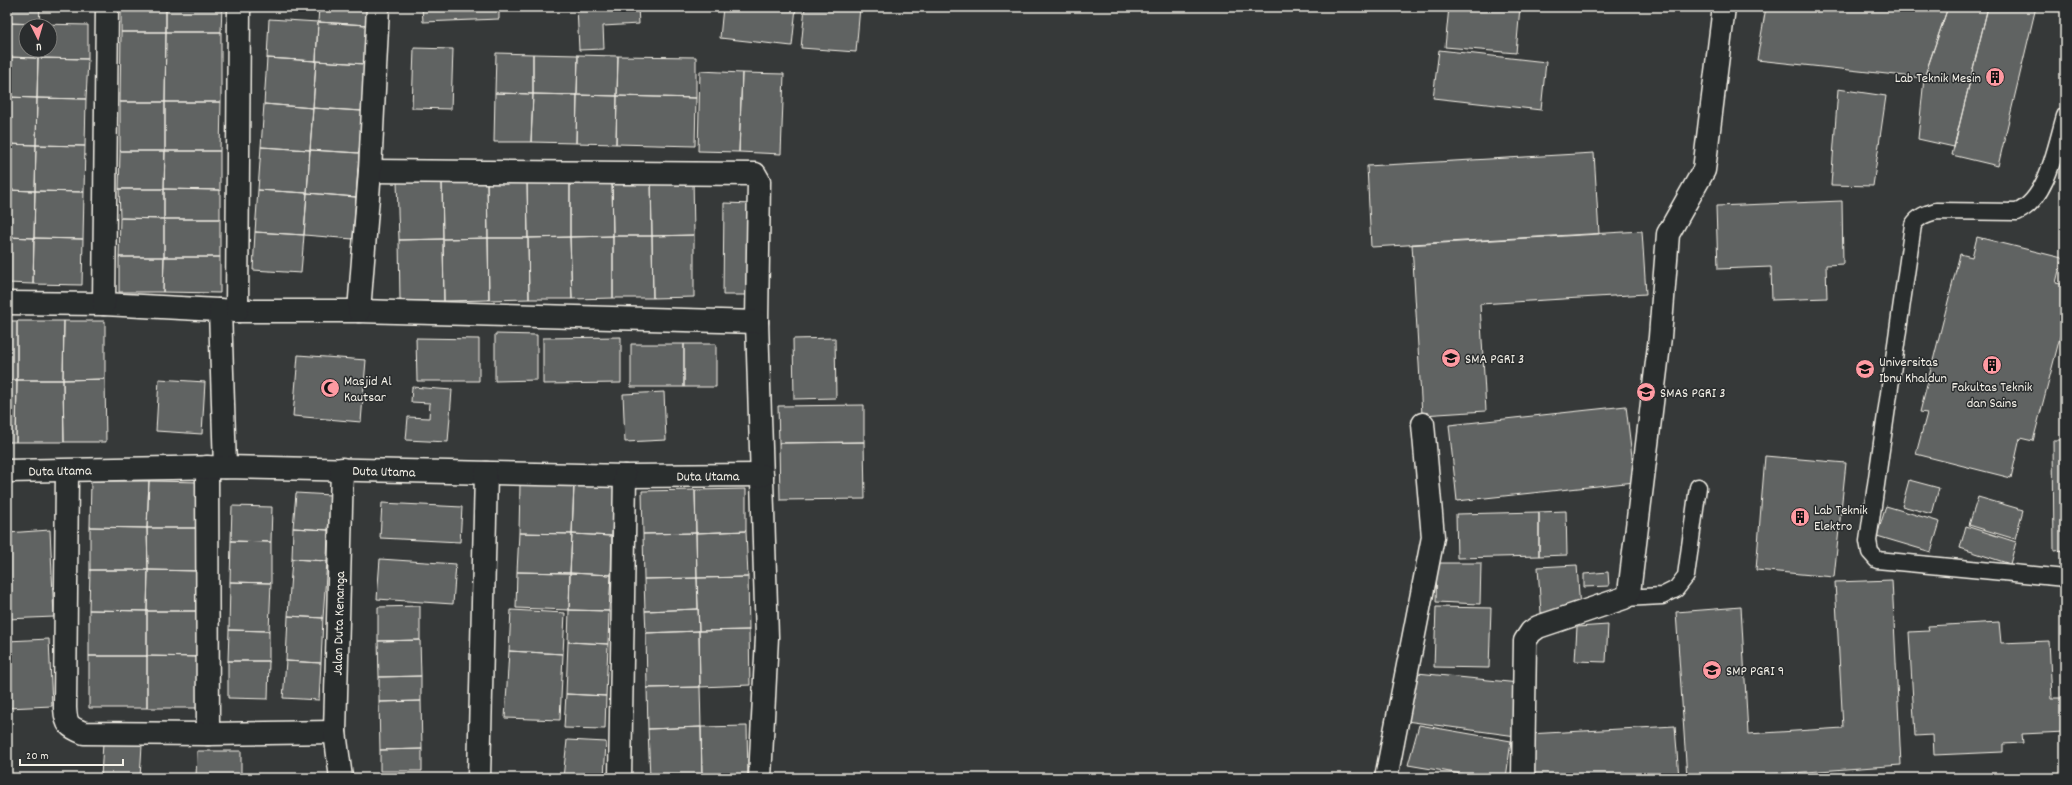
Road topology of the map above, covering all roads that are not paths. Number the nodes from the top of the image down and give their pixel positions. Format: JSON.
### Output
{"nodes":[{"id":1,"x":107,"y":7,"type":"edge"},
{"id":2,"x":239,"y":7,"type":"edge"},
{"id":3,"x":378,"y":7,"type":"edge"},
{"id":4,"x":1724,"y":7,"type":"edge"},
{"id":5,"x":2065,"y":116,"type":"edge"},
{"id":6,"x":370,"y":171,"type":"junction"},
{"id":7,"x":7,"y":303,"type":"edge"},
{"id":8,"x":104,"y":304,"type":"junction"},
{"id":9,"x":229,"y":311,"type":"junction"},
{"id":10,"x":359,"y":311,"type":"junction"},
{"id":11,"x":757,"y":322,"type":"junction"},
{"id":12,"x":1424,"y":424,"type":"dead end"},
{"id":13,"x":216,"y":467,"type":"junction"},
{"id":14,"x":342,"y":468,"type":"junction"},
{"id":15,"x":7,"y":471,"type":"edge"},
{"id":16,"x":67,"y":471,"type":"junction"},
{"id":17,"x":486,"y":472,"type":"junction"},
{"id":18,"x":762,"y":475,"type":"junction"},
{"id":19,"x":625,"y":476,"type":"junction"},
{"id":20,"x":1698,"y":487,"type":"dead end"},
{"id":21,"x":2065,"y":578,"type":"edge"},
{"id":22,"x":1624,"y":598,"type":"junction"},
{"id":23,"x":335,"y":732,"type":"junction"},
{"id":24,"x":208,"y":734,"type":"junction"},
{"id":25,"x":341,"y":778,"type":"edge"},
{"id":26,"x":479,"y":778,"type":"edge"},
{"id":27,"x":620,"y":778,"type":"edge"},
{"id":28,"x":760,"y":778,"type":"edge"},
{"id":29,"x":1386,"y":778,"type":"edge"},
{"id":30,"x":1523,"y":778,"type":"edge"}],
"edges":[{"from":1,"to":8,"type":"street"},
{"from":2,"to":9,"type":"street"},
{"from":3,"to":6,"type":"street"},
{"from":4,"to":22,"type":"street"},
{"from":5,"to":21,"type":"lane"},
{"from":6,"to":10,"type":"street"},
{"from":6,"to":11,"type":"street"},
{"from":7,"to":8,"type":"street"},
{"from":8,"to":9,"type":"street"},
{"from":9,"to":10,"type":"street"},
{"from":9,"to":13,"type":"street"},
{"from":10,"to":11,"type":"street"},
{"from":11,"to":18,"type":"street"},
{"from":12,"to":29,"type":"street"},
{"from":13,"to":14,"type":"street","name":"Duta Utama"},
{"from":13,"to":16,"type":"street","name":"Duta Utama"},
{"from":13,"to":24,"type":"street"},
{"from":14,"to":17,"type":"street","name":"Duta Utama"},
{"from":14,"to":23,"type":"street","name":"Jalan Duta Kenanga"},
{"from":15,"to":16,"type":"street","name":"Duta Utama"},
{"from":16,"to":24,"type":"street"},
{"from":17,"to":19,"type":"street","name":"Duta Utama"},
{"from":17,"to":26,"type":"street"},
{"from":18,"to":19,"type":"street","name":"Duta Utama"},
{"from":18,"to":28,"type":"street"},
{"from":19,"to":27,"type":"street"},
{"from":20,"to":22,"type":"lane"},
{"from":22,"to":30,"type":"street"},
{"from":23,"to":24,"type":"street"},
{"from":23,"to":25,"type":"street","name":"Jalan Duta Kenanga"}]}
